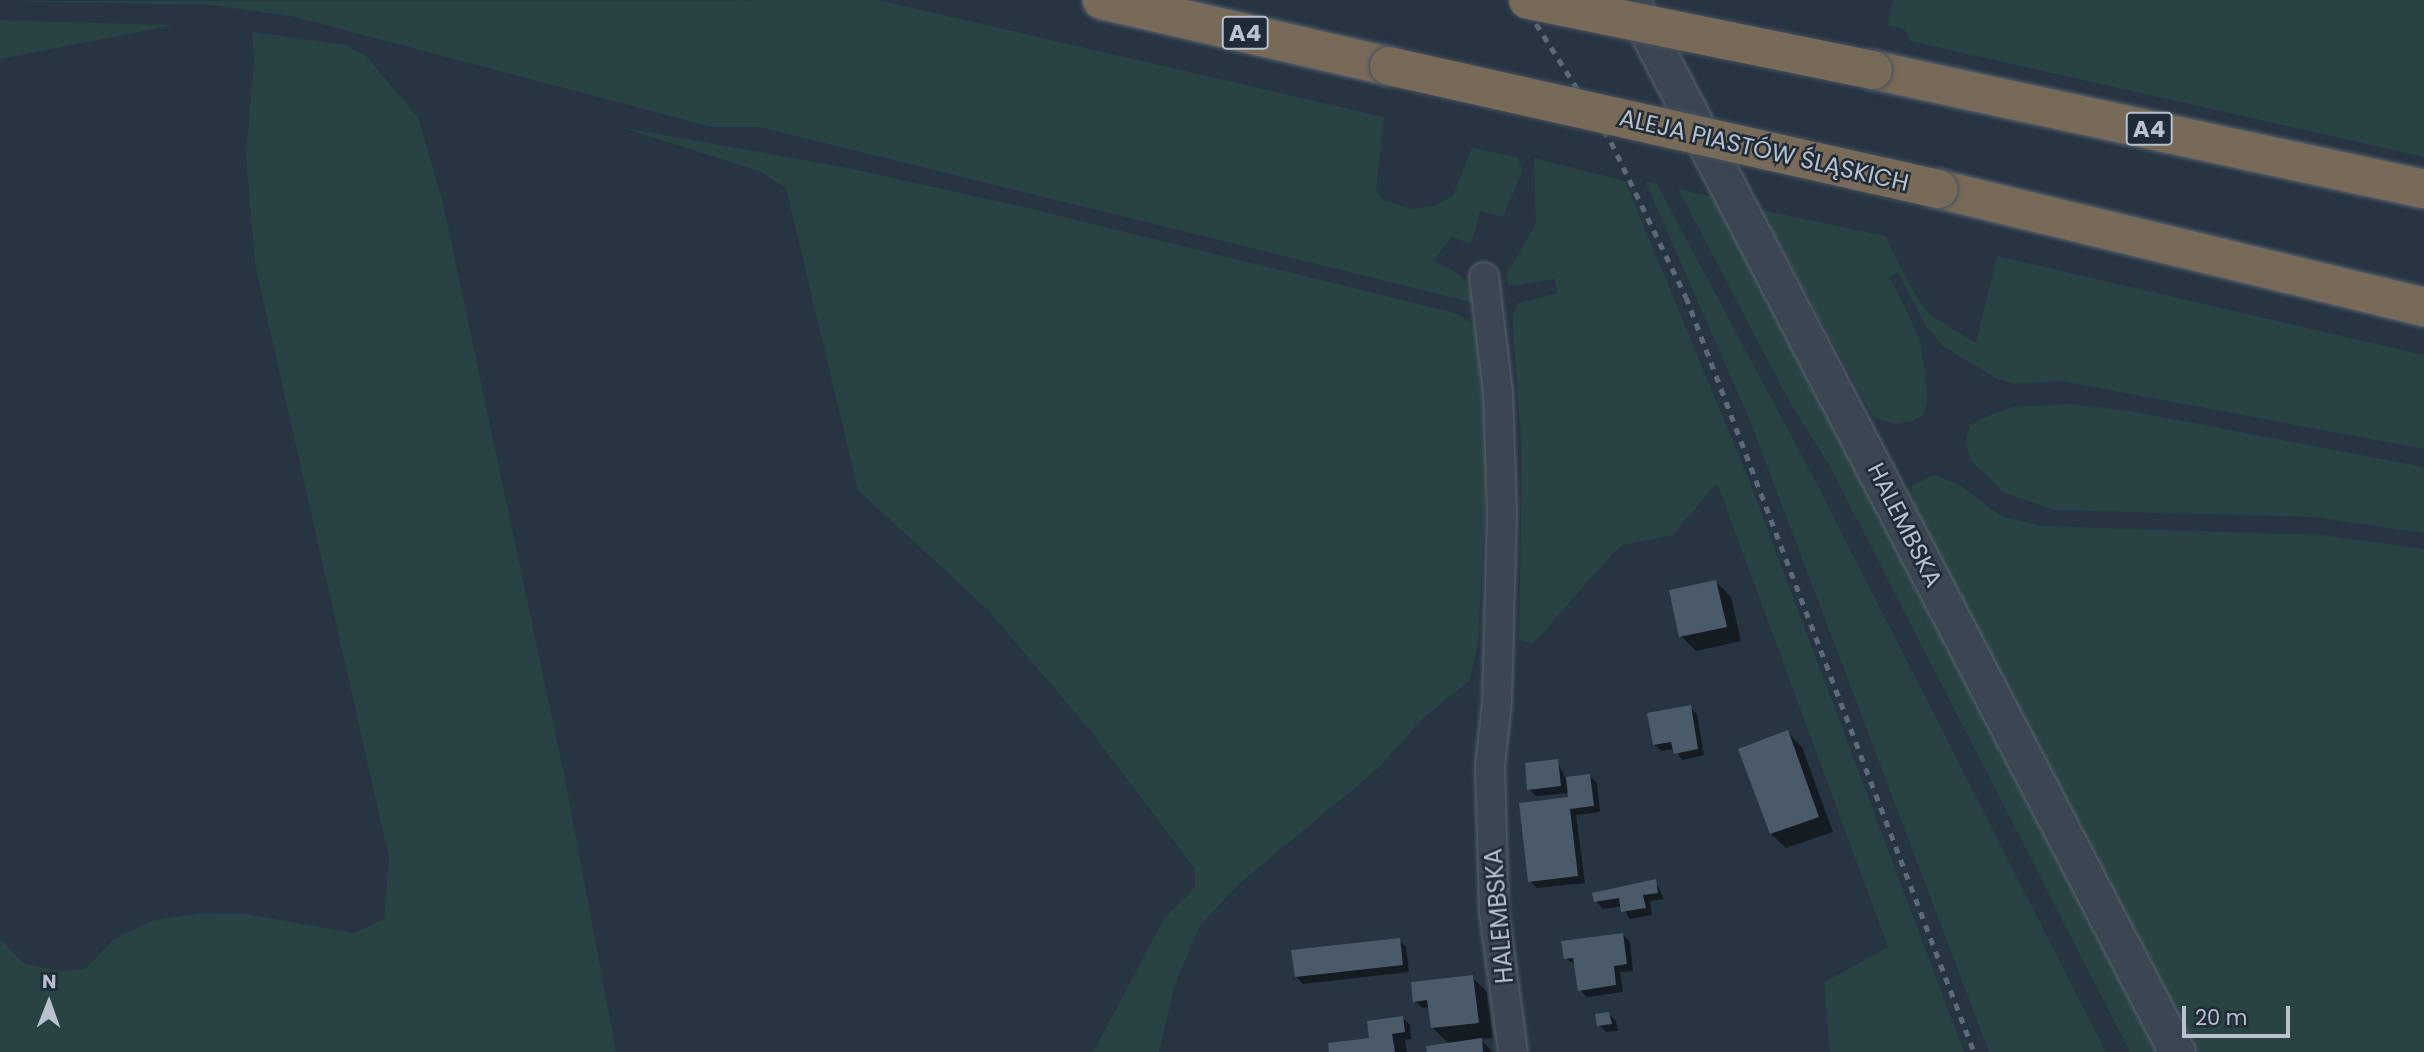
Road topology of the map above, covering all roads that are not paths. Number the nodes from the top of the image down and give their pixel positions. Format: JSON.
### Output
{"nodes":[{"id":1,"x":1102,"y":0,"type":"edge"},
{"id":2,"x":1528,"y":0,"type":"edge"},
{"id":3,"x":1631,"y":0,"type":"edge"},
{"id":4,"x":2424,"y":189,"type":"edge"},
{"id":5,"x":1484,"y":277,"type":"dead end"},
{"id":6,"x":2424,"y":307,"type":"edge"},
{"id":7,"x":1513,"y":1052,"type":"edge"},
{"id":8,"x":2177,"y":1052,"type":"edge"}],
"edges":[{"from":1,"to":6,"type":"highway","name":"ALEJA PIASTÓW ŚLĄSKICH","number":"A4","bridge":true},
{"from":2,"to":4,"type":"highway","number":"A4","bridge":true},
{"from":3,"to":8,"type":"street","name":"HALEMBSKA"},
{"from":5,"to":7,"type":"street","name":"HALEMBSKA"}]}
